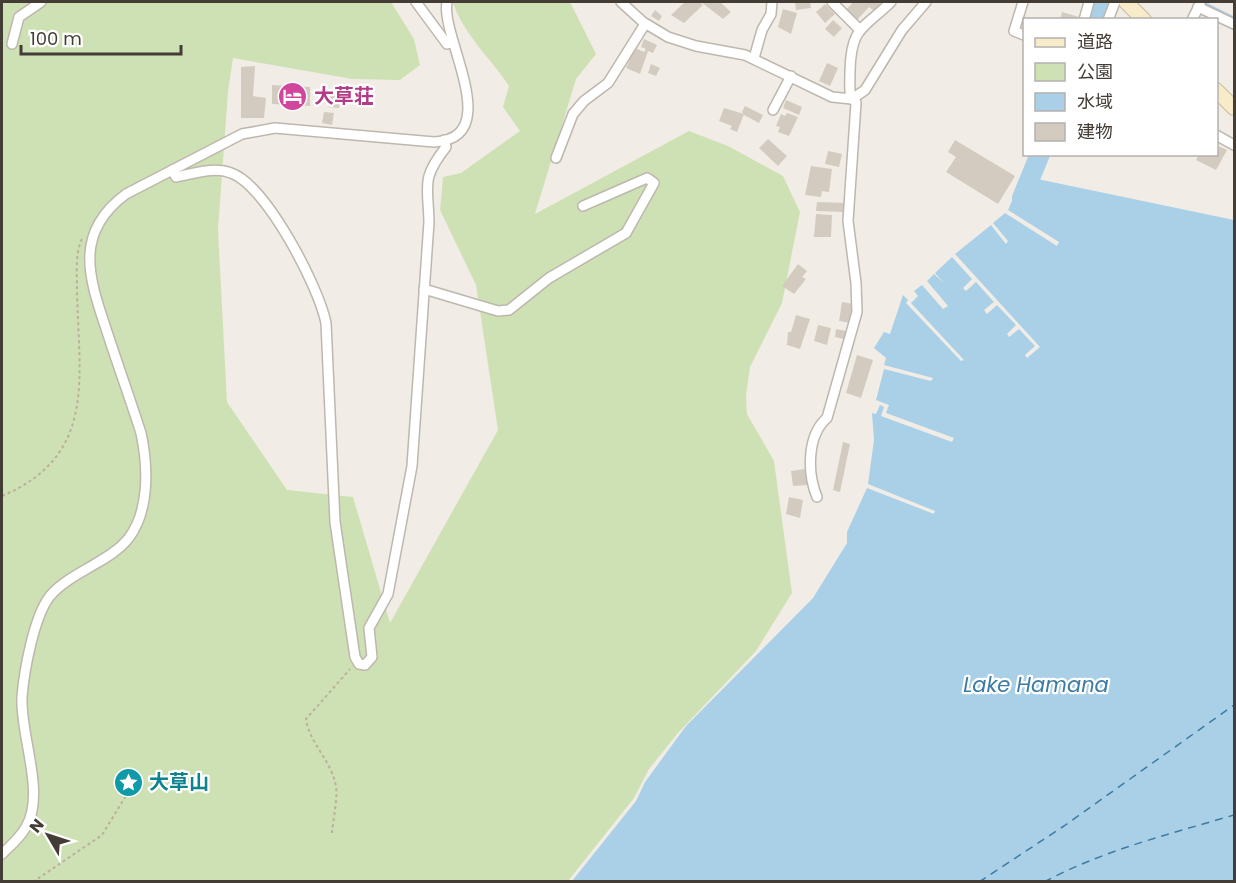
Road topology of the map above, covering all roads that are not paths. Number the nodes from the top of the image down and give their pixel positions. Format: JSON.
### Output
{"nodes":[{"id":1,"x":41,"y":2,"type":"edge"},
{"id":2,"x":416,"y":2,"type":"edge"},
{"id":3,"x":447,"y":2,"type":"edge"},
{"id":4,"x":621,"y":2,"type":"edge"},
{"id":5,"x":772,"y":2,"type":"edge"},
{"id":6,"x":832,"y":2,"type":"edge"},
{"id":7,"x":891,"y":2,"type":"edge"},
{"id":8,"x":926,"y":2,"type":"edge"},
{"id":9,"x":1023,"y":2,"type":"edge"},
{"id":10,"x":1089,"y":2,"type":"edge"},
{"id":11,"x":1115,"y":2,"type":"edge"},
{"id":12,"x":1126,"y":2,"type":"edge"},
{"id":13,"x":1200,"y":4,"type":"edge"},
{"id":14,"x":1085,"y":18,"type":"edge"},
{"id":15,"x":1109,"y":18,"type":"edge"},
{"id":16,"x":1142,"y":18,"type":"edge"},
{"id":17,"x":1193,"y":18,"type":"edge"},
{"id":18,"x":645,"y":24,"type":"junction"},
{"id":19,"x":1234,"y":24,"type":"edge"},
{"id":20,"x":860,"y":29,"type":"junction"},
{"id":21,"x":1023,"y":35,"type":"edge"},
{"id":22,"x":453,"y":42,"type":"junction"},
{"id":23,"x":12,"y":44,"type":"dead end"},
{"id":24,"x":754,"y":58,"type":"junction"},
{"id":25,"x":791,"y":76,"type":"junction"},
{"id":26,"x":1218,"y":92,"type":"edge"},
{"id":27,"x":852,"y":98,"type":"junction"},
{"id":28,"x":1234,"y":108,"type":"edge"},
{"id":29,"x":773,"y":110,"type":"dead end"},
{"id":30,"x":1218,"y":136,"type":"edge"},
{"id":31,"x":444,"y":140,"type":"junction"},
{"id":32,"x":1234,"y":145,"type":"edge"},
{"id":33,"x":556,"y":158,"type":"dead end"},
{"id":34,"x":172,"y":170,"type":"junction"},
{"id":35,"x":583,"y":206,"type":"dead end"},
{"id":36,"x":424,"y":289,"type":"junction"},
{"id":37,"x":817,"y":497,"type":"dead end"},
{"id":38,"x":2,"y":854,"type":"edge"}],
"edges":[{"from":1,"to":23,"type":"street"},
{"from":2,"to":22,"type":"street"},
{"from":3,"to":22,"type":"street"},
{"from":4,"to":18,"type":"street"},
{"from":5,"to":24,"type":"street"},
{"from":6,"to":20,"type":"street"},
{"from":7,"to":20,"type":"street"},
{"from":8,"to":27,"type":"street"},
{"from":9,"to":21,"type":"street"},
{"from":10,"to":14,"type":"street"},
{"from":11,"to":15,"type":"street"},
{"from":12,"to":16,"type":"street"},
{"from":13,"to":17,"type":"street"},
{"from":13,"to":19,"type":"street"},
{"from":18,"to":24,"type":"street"},
{"from":18,"to":33,"type":"street"},
{"from":20,"to":27,"type":"street"},
{"from":22,"to":31,"type":"street"},
{"from":24,"to":25,"type":"street"},
{"from":25,"to":27,"type":"street"},
{"from":25,"to":29,"type":"street"},
{"from":26,"to":28,"type":"street"},
{"from":27,"to":37,"type":"street"},
{"from":30,"to":32,"type":"street"},
{"from":31,"to":34,"type":"street"},
{"from":31,"to":36,"type":"street"},
{"from":34,"to":36,"type":"street"},
{"from":34,"to":38,"type":"street"},
{"from":35,"to":36,"type":"street"}]}
